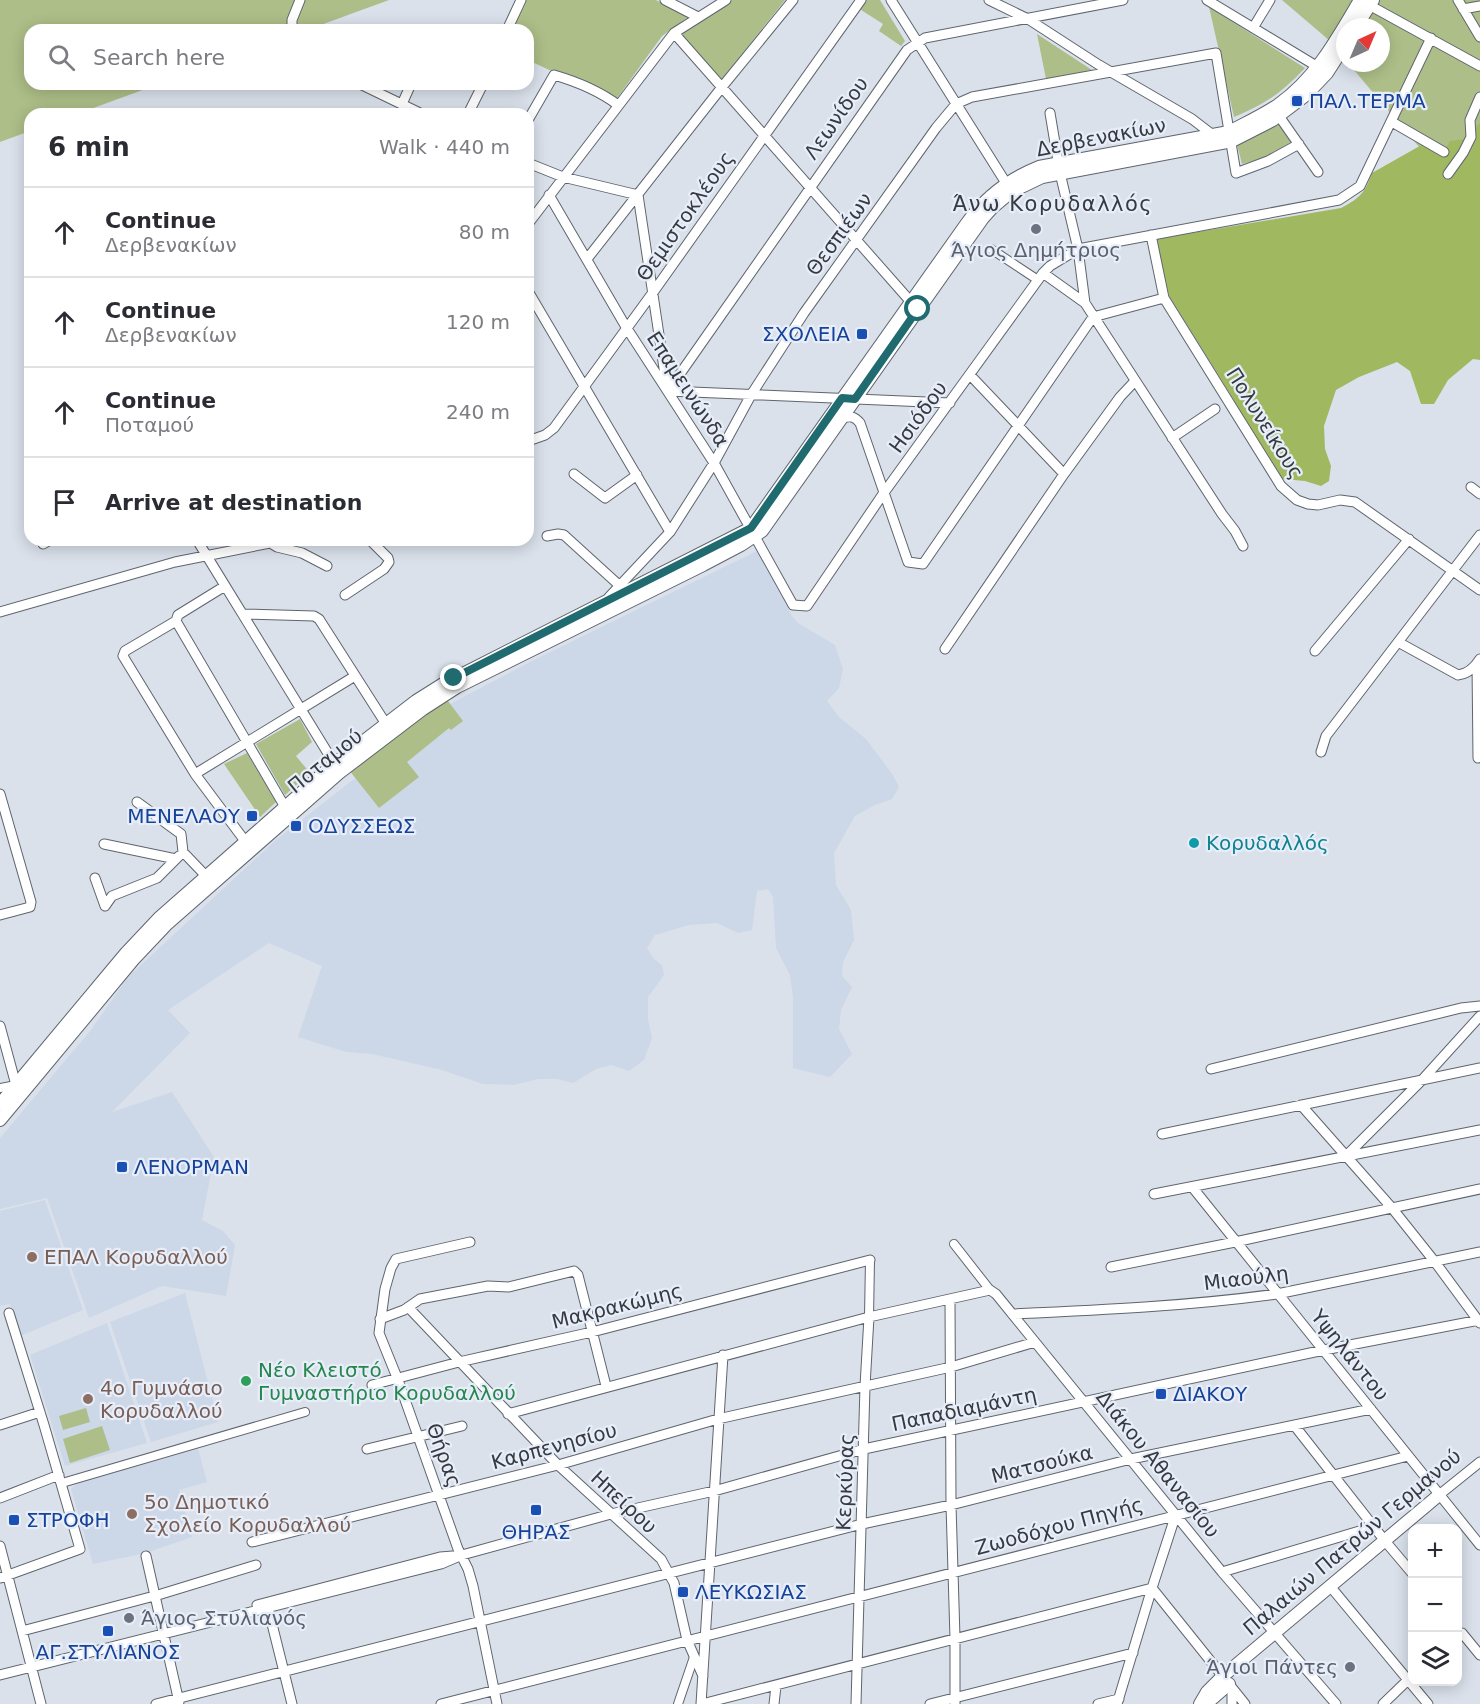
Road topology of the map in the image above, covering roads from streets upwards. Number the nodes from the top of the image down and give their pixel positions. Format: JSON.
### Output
{"nodes":[{"id":1,"x":300,"y":0,"type":"edge"},
{"id":2,"x":521,"y":0,"type":"edge"},
{"id":3,"x":665,"y":0,"type":"edge"},
{"id":4,"x":726,"y":0,"type":"edge"},
{"id":5,"x":794,"y":0,"type":"edge"},
{"id":6,"x":861,"y":0,"type":"edge"},
{"id":7,"x":891,"y":0,"type":"edge"},
{"id":8,"x":989,"y":0,"type":"edge"},
{"id":9,"x":1123,"y":0,"type":"edge"},
{"id":10,"x":1207,"y":0,"type":"edge"},
{"id":11,"x":1270,"y":0,"type":"edge"},
{"id":12,"x":1458,"y":0,"type":"edge"},
{"id":13,"x":1367,"y":2,"type":"edge"},
{"id":14,"x":1480,"y":6,"type":"edge"},
{"id":15,"x":1463,"y":9,"type":"junction"},
{"id":16,"x":698,"y":17,"type":"junction"},
{"id":17,"x":1360,"y":18,"type":"edge"},
{"id":18,"x":1028,"y":19,"type":"junction"},
{"id":19,"x":292,"y":24,"type":"edge"},
{"id":20,"x":510,"y":24,"type":"edge"},
{"id":21,"x":1253,"y":28,"type":"junction"},
{"id":22,"x":674,"y":33,"type":"junction"},
{"id":23,"x":1480,"y":37,"type":"edge"},
{"id":24,"x":1431,"y":38,"type":"junction"},
{"id":25,"x":917,"y":42,"type":"junction"},
{"id":26,"x":1336,"y":58,"type":"edge"},
{"id":27,"x":1480,"y":66,"type":"edge"},
{"id":28,"x":1318,"y":67,"type":"junction"},
{"id":29,"x":1112,"y":72,"type":"junction"},
{"id":30,"x":722,"y":87,"type":"junction"},
{"id":31,"x":372,"y":90,"type":"edge"},
{"id":32,"x":408,"y":90,"type":"edge"},
{"id":33,"x":480,"y":90,"type":"edge"},
{"id":34,"x":1480,"y":97,"type":"edge"},
{"id":35,"x":956,"y":104,"type":"junction"},
{"id":36,"x":402,"y":105,"type":"junction"},
{"id":37,"x":618,"y":105,"type":"junction"},
{"id":38,"x":409,"y":108,"type":"edge"},
{"id":39,"x":471,"y":108,"type":"edge"},
{"id":40,"x":534,"y":110,"type":"edge"},
{"id":41,"x":1050,"y":113,"type":"dead end"},
{"id":42,"x":1279,"y":116,"type":"junction"},
{"id":43,"x":1392,"y":122,"type":"junction"},
{"id":44,"x":764,"y":135,"type":"junction"},
{"id":45,"x":1213,"y":135,"type":"junction"},
{"id":46,"x":1231,"y":136,"type":"junction"},
{"id":47,"x":1299,"y":144,"type":"junction"},
{"id":48,"x":1444,"y":152,"type":"dead end"},
{"id":49,"x":534,"y":165,"type":"edge"},
{"id":50,"x":1060,"y":167,"type":"junction"},
{"id":51,"x":1318,"y":172,"type":"dead end"},
{"id":52,"x":1448,"y":174,"type":"dead end"},
{"id":53,"x":563,"y":177,"type":"junction"},
{"id":54,"x":1006,"y":183,"type":"junction"},
{"id":55,"x":810,"y":187,"type":"junction"},
{"id":56,"x":549,"y":195,"type":"junction"},
{"id":57,"x":638,"y":195,"type":"junction"},
{"id":58,"x":534,"y":216,"type":"edge"},
{"id":59,"x":1152,"y":235,"type":"junction"},
{"id":60,"x":857,"y":241,"type":"junction"},
{"id":61,"x":991,"y":249,"type":"dead end"},
{"id":62,"x":1078,"y":249,"type":"junction"},
{"id":63,"x":587,"y":259,"type":"junction"},
{"id":64,"x":1040,"y":276,"type":"junction"},
{"id":65,"x":654,"y":291,"type":"junction"},
{"id":66,"x":1164,"y":298,"type":"junction"},
{"id":67,"x":534,"y":301,"type":"edge"},
{"id":68,"x":911,"y":302,"type":"junction"},
{"id":69,"x":1085,"y":303,"type":"junction"},
{"id":70,"x":1093,"y":317,"type":"junction"},
{"id":71,"x":626,"y":327,"type":"junction"},
{"id":72,"x":970,"y":375,"type":"junction"},
{"id":73,"x":1135,"y":381,"type":"junction"},
{"id":74,"x":585,"y":385,"type":"junction"},
{"id":75,"x":668,"y":391,"type":"junction"},
{"id":76,"x":751,"y":395,"type":"junction"},
{"id":77,"x":849,"y":399,"type":"junction"},
{"id":78,"x":950,"y":403,"type":"junction"},
{"id":79,"x":1215,"y":409,"type":"dead end"},
{"id":80,"x":842,"y":418,"type":"junction"},
{"id":81,"x":1018,"y":425,"type":"junction"},
{"id":82,"x":1173,"y":438,"type":"junction"},
{"id":83,"x":534,"y":439,"type":"edge"},
{"id":84,"x":714,"y":463,"type":"junction"},
{"id":85,"x":574,"y":474,"type":"dead end"},
{"id":86,"x":1064,"y":474,"type":"junction"},
{"id":87,"x":637,"y":475,"type":"junction"},
{"id":88,"x":1471,"y":488,"type":"dead end"},
{"id":89,"x":883,"y":494,"type":"junction"},
{"id":90,"x":1480,"y":494,"type":"edge"},
{"id":91,"x":670,"y":532,"type":"junction"},
{"id":92,"x":753,"y":532,"type":"junction"},
{"id":93,"x":1480,"y":535,"type":"edge"},
{"id":94,"x":547,"y":536,"type":"dead end"},
{"id":95,"x":1409,"y":540,"type":"junction"},
{"id":96,"x":200,"y":546,"type":"edge"},
{"id":97,"x":254,"y":546,"type":"edge"},
{"id":98,"x":276,"y":546,"type":"edge"},
{"id":99,"x":376,"y":546,"type":"edge"},
{"id":100,"x":1243,"y":546,"type":"dead end"},
{"id":101,"x":206,"y":556,"type":"junction"},
{"id":102,"x":327,"y":566,"type":"dead end"},
{"id":103,"x":1453,"y":571,"type":"junction"},
{"id":104,"x":225,"y":586,"type":"junction"},
{"id":105,"x":620,"y":586,"type":"junction"},
{"id":106,"x":1480,"y":590,"type":"edge"},
{"id":107,"x":345,"y":595,"type":"dead end"},
{"id":108,"x":603,"y":603,"type":"junction"},
{"id":109,"x":793,"y":605,"type":"joint"},
{"id":110,"x":0,"y":612,"type":"edge"},
{"id":111,"x":243,"y":614,"type":"junction"},
{"id":112,"x":176,"y":621,"type":"junction"},
{"id":113,"x":1398,"y":642,"type":"junction"},
{"id":114,"x":945,"y":649,"type":"dead end"},
{"id":115,"x":1315,"y":651,"type":"dead end"},
{"id":116,"x":1478,"y":662,"type":"edge"},
{"id":117,"x":355,"y":676,"type":"junction"},
{"id":118,"x":302,"y":709,"type":"junction"},
{"id":119,"x":386,"y":724,"type":"junction"},
{"id":120,"x":247,"y":742,"type":"junction"},
{"id":121,"x":1321,"y":752,"type":"dead end"},
{"id":122,"x":1478,"y":758,"type":"dead end"},
{"id":123,"x":337,"y":768,"type":"junction"},
{"id":124,"x":195,"y":774,"type":"junction"},
{"id":125,"x":0,"y":794,"type":"edge"},
{"id":126,"x":137,"y":802,"type":"dead end"},
{"id":127,"x":285,"y":807,"type":"junction"},
{"id":128,"x":245,"y":841,"type":"junction"},
{"id":129,"x":104,"y":844,"type":"dead end"},
{"id":130,"x":179,"y":855,"type":"junction"},
{"id":131,"x":206,"y":876,"type":"junction"},
{"id":132,"x":95,"y":878,"type":"dead end"},
{"id":133,"x":0,"y":915,"type":"edge"},
{"id":134,"x":1480,"y":1006,"type":"edge"},
{"id":135,"x":1480,"y":1016,"type":"edge"},
{"id":136,"x":0,"y":1026,"type":"edge"},
{"id":137,"x":1480,"y":1068,"type":"edge"},
{"id":138,"x":1212,"y":1069,"type":"dead end"},
{"id":139,"x":1422,"y":1080,"type":"junction"},
{"id":140,"x":16,"y":1085,"type":"junction"},
{"id":141,"x":0,"y":1088,"type":"edge"},
{"id":142,"x":0,"y":1104,"type":"edge"},
{"id":143,"x":1301,"y":1105,"type":"junction"},
{"id":144,"x":0,"y":1120,"type":"edge"},
{"id":145,"x":1480,"y":1130,"type":"edge"},
{"id":146,"x":1162,"y":1134,"type":"dead end"},
{"id":147,"x":1347,"y":1155,"type":"junction"},
{"id":148,"x":1193,"y":1188,"type":"junction"},
{"id":149,"x":1480,"y":1189,"type":"edge"},
{"id":150,"x":1154,"y":1194,"type":"dead end"},
{"id":151,"x":1392,"y":1208,"type":"junction"},
{"id":152,"x":470,"y":1242,"type":"dead end"},
{"id":153,"x":1235,"y":1242,"type":"junction"},
{"id":154,"x":954,"y":1244,"type":"dead end"},
{"id":155,"x":1480,"y":1252,"type":"edge"},
{"id":156,"x":870,"y":1260,"type":"joint"},
{"id":157,"x":1435,"y":1262,"type":"junction"},
{"id":158,"x":1111,"y":1267,"type":"dead end"},
{"id":159,"x":990,"y":1290,"type":"junction"},
{"id":160,"x":1277,"y":1294,"type":"junction"},
{"id":161,"x":950,"y":1299,"type":"junction"},
{"id":162,"x":408,"y":1307,"type":"junction"},
{"id":163,"x":9,"y":1313,"type":"dead end"},
{"id":164,"x":1012,"y":1314,"type":"junction"},
{"id":165,"x":869,"y":1317,"type":"junction"},
{"id":166,"x":380,"y":1319,"type":"junction"},
{"id":167,"x":1479,"y":1321,"type":"edge"},
{"id":168,"x":592,"y":1332,"type":"junction"},
{"id":169,"x":1035,"y":1342,"type":"junction"},
{"id":170,"x":1324,"y":1350,"type":"junction"},
{"id":171,"x":723,"y":1355,"type":"junction"},
{"id":172,"x":459,"y":1362,"type":"junction"},
{"id":173,"x":951,"y":1367,"type":"junction"},
{"id":174,"x":398,"y":1380,"type":"junction"},
{"id":175,"x":372,"y":1385,"type":"dead end"},
{"id":176,"x":606,"y":1386,"type":"junction"},
{"id":177,"x":865,"y":1386,"type":"junction"},
{"id":178,"x":1085,"y":1402,"type":"junction"},
{"id":179,"x":1371,"y":1408,"type":"junction"},
{"id":180,"x":40,"y":1412,"type":"junction"},
{"id":181,"x":305,"y":1412,"type":"dead end"},
{"id":182,"x":508,"y":1414,"type":"junction"},
{"id":183,"x":718,"y":1419,"type":"junction"},
{"id":184,"x":0,"y":1425,"type":"edge"},
{"id":185,"x":1294,"y":1425,"type":"junction"},
{"id":186,"x":462,"y":1426,"type":"dead end"},
{"id":187,"x":952,"y":1430,"type":"junction"},
{"id":188,"x":418,"y":1437,"type":"junction"},
{"id":189,"x":367,"y":1449,"type":"dead end"},
{"id":190,"x":864,"y":1449,"type":"junction"},
{"id":191,"x":1408,"y":1456,"type":"junction"},
{"id":192,"x":1131,"y":1459,"type":"junction"},
{"id":193,"x":1480,"y":1462,"type":"edge"},
{"id":194,"x":558,"y":1465,"type":"junction"},
{"id":195,"x":1332,"y":1475,"type":"junction"},
{"id":196,"x":60,"y":1479,"type":"junction"},
{"id":197,"x":714,"y":1491,"type":"junction"},
{"id":198,"x":439,"y":1494,"type":"junction"},
{"id":199,"x":1439,"y":1495,"type":"junction"},
{"id":200,"x":0,"y":1498,"type":"edge"},
{"id":201,"x":951,"y":1506,"type":"junction"},
{"id":202,"x":611,"y":1514,"type":"junction"},
{"id":203,"x":1176,"y":1514,"type":"junction"},
{"id":204,"x":862,"y":1524,"type":"junction"},
{"id":205,"x":1373,"y":1527,"type":"junction"},
{"id":206,"x":1384,"y":1541,"type":"junction"},
{"id":207,"x":252,"y":1542,"type":"dead end"},
{"id":208,"x":1480,"y":1545,"type":"edge"},
{"id":209,"x":0,"y":1546,"type":"edge"},
{"id":210,"x":462,"y":1555,"type":"junction"},
{"id":211,"x":146,"y":1556,"type":"dead end"},
{"id":212,"x":711,"y":1563,"type":"junction"},
{"id":213,"x":256,"y":1565,"type":"dead end"},
{"id":214,"x":1408,"y":1567,"type":"edge"},
{"id":215,"x":669,"y":1572,"type":"junction"},
{"id":216,"x":953,"y":1572,"type":"junction"},
{"id":217,"x":1222,"y":1572,"type":"junction"},
{"id":218,"x":4,"y":1576,"type":"edge"},
{"id":219,"x":1330,"y":1586,"type":"junction"},
{"id":220,"x":1152,"y":1587,"type":"junction"},
{"id":221,"x":154,"y":1596,"type":"junction"},
{"id":222,"x":859,"y":1596,"type":"junction"},
{"id":223,"x":268,"y":1608,"type":"junction"},
{"id":224,"x":481,"y":1621,"type":"junction"},
{"id":225,"x":183,"y":1628,"type":"junction"},
{"id":226,"x":22,"y":1631,"type":"junction"},
{"id":227,"x":1275,"y":1632,"type":"junction"},
{"id":228,"x":163,"y":1634,"type":"junction"},
{"id":229,"x":706,"y":1637,"type":"junction"},
{"id":230,"x":1462,"y":1637,"type":"edge"},
{"id":231,"x":955,"y":1638,"type":"junction"},
{"id":232,"x":687,"y":1640,"type":"junction"},
{"id":233,"x":1133,"y":1653,"type":"junction"},
{"id":234,"x":1480,"y":1655,"type":"edge"},
{"id":235,"x":694,"y":1657,"type":"junction"},
{"id":236,"x":858,"y":1665,"type":"junction"},
{"id":237,"x":31,"y":1666,"type":"junction"},
{"id":238,"x":283,"y":1673,"type":"junction"},
{"id":239,"x":0,"y":1675,"type":"edge"},
{"id":240,"x":704,"y":1676,"type":"junction"},
{"id":241,"x":1408,"y":1676,"type":"edge"},
{"id":242,"x":1408,"y":1680,"type":"edge"},
{"id":243,"x":1228,"y":1683,"type":"junction"},
{"id":244,"x":776,"y":1686,"type":"junction"},
{"id":245,"x":1416,"y":1686,"type":"edge"},
{"id":246,"x":494,"y":1691,"type":"junction"},
{"id":247,"x":179,"y":1701,"type":"edge"},
{"id":248,"x":955,"y":1701,"type":"edge"},
{"id":249,"x":1118,"y":1702,"type":"edge"},
{"id":250,"x":41,"y":1704,"type":"edge"},
{"id":251,"x":156,"y":1704,"type":"edge"},
{"id":252,"x":292,"y":1704,"type":"edge"},
{"id":253,"x":441,"y":1704,"type":"edge"},
{"id":254,"x":497,"y":1704,"type":"edge"},
{"id":255,"x":678,"y":1704,"type":"edge"},
{"id":256,"x":702,"y":1704,"type":"edge"},
{"id":257,"x":774,"y":1704,"type":"edge"},
{"id":258,"x":856,"y":1704,"type":"edge"},
{"id":259,"x":930,"y":1704,"type":"edge"},
{"id":260,"x":1098,"y":1704,"type":"edge"},
{"id":261,"x":1200,"y":1704,"type":"edge"},
{"id":262,"x":1206,"y":1704,"type":"edge"},
{"id":263,"x":1232,"y":1704,"type":"edge"},
{"id":264,"x":1245,"y":1704,"type":"edge"},
{"id":265,"x":1336,"y":1704,"type":"edge"},
{"id":266,"x":1383,"y":1704,"type":"edge"},
{"id":267,"x":1428,"y":1704,"type":"edge"}],
"edges":[{"from":1,"to":19,"type":"street"},
{"from":2,"to":20,"type":"street"},
{"from":3,"to":16,"type":"street"},
{"from":4,"to":16,"type":"street"},
{"from":5,"to":30,"type":"street"},
{"from":6,"to":44,"type":"street","name":"Θεμιστοκλέους"},
{"from":7,"to":25,"type":"street"},
{"from":8,"to":18,"type":"street"},
{"from":9,"to":18,"type":"street","name":"Λεωνίδου"},
{"from":10,"to":21,"type":"street"},
{"from":11,"to":21,"type":"street"},
{"from":12,"to":15,"type":"street"},
{"from":13,"to":17,"type":"street"},
{"from":13,"to":24,"type":"street"},
{"from":13,"to":28,"type":"street","name":"Δερβενακίων"},
{"from":14,"to":15,"type":"street"},
{"from":15,"to":23,"type":"street"},
{"from":16,"to":22,"type":"street"},
{"from":18,"to":25,"type":"street","name":"Λεωνίδου"},
{"from":18,"to":29,"type":"street"},
{"from":21,"to":28,"type":"street"},
{"from":22,"to":30,"type":"street"},
{"from":22,"to":37,"type":"street"},
{"from":24,"to":27,"type":"street"},
{"from":24,"to":43,"type":"street"},
{"from":25,"to":35,"type":"street"},
{"from":25,"to":55,"type":"street","name":"Λεωνίδου"},
{"from":26,"to":42,"type":"street","name":"Δερβενακίων"},
{"from":28,"to":46,"type":"street","name":"Δερβενακίων"},
{"from":29,"to":35,"type":"street"},
{"from":29,"to":45,"type":"street"},
{"from":29,"to":46,"type":"street"},
{"from":30,"to":44,"type":"street"},
{"from":30,"to":57,"type":"street"},
{"from":31,"to":36,"type":"street"},
{"from":32,"to":36,"type":"street"},
{"from":33,"to":39,"type":"street"},
{"from":34,"to":52,"type":"street"},
{"from":35,"to":54,"type":"street"},
{"from":35,"to":60,"type":"street","name":"Θεσπιέων"},
{"from":36,"to":38,"type":"street"},
{"from":37,"to":40,"type":"street"},
{"from":37,"to":53,"type":"street"},
{"from":41,"to":50,"type":"street"},
{"from":42,"to":46,"type":"street","name":"Δερβενακίων"},
{"from":42,"to":47,"type":"street"},
{"from":43,"to":48,"type":"street"},
{"from":43,"to":59,"type":"street"},
{"from":44,"to":55,"type":"street"},
{"from":44,"to":65,"type":"street","name":"Θεμιστοκλέους"},
{"from":45,"to":46,"type":"street","name":"Δερβενακίων"},
{"from":45,"to":50,"type":"street","name":"Δερβενακίων"},
{"from":46,"to":47,"type":"street"},
{"from":46,"to":50,"type":"street","name":"Δερβενακίων"},
{"from":47,"to":51,"type":"street"},
{"from":49,"to":53,"type":"street"},
{"from":50,"to":54,"type":"street","name":"Δερβενακίων"},
{"from":50,"to":62,"type":"street"},
{"from":50,"to":77,"type":"street","name":"Δερβενακίων"},
{"from":53,"to":56,"type":"street"},
{"from":53,"to":57,"type":"street"},
{"from":54,"to":68,"type":"street","name":"Δερβενακίων"},
{"from":55,"to":60,"type":"street"},
{"from":55,"to":75,"type":"street","name":"Λεωνίδου"},
{"from":56,"to":58,"type":"street"},
{"from":56,"to":63,"type":"street","name":"Επαμεινώνδα"},
{"from":57,"to":63,"type":"street"},
{"from":57,"to":65,"type":"street"},
{"from":59,"to":62,"type":"street"},
{"from":59,"to":66,"type":"street","name":"Πολυνείκους"},
{"from":60,"to":68,"type":"street"},
{"from":60,"to":76,"type":"street","name":"Θεσπιέων"},
{"from":61,"to":64,"type":"street"},
{"from":62,"to":64,"type":"street","name":"Ησιόδου"},
{"from":62,"to":69,"type":"street"},
{"from":63,"to":71,"type":"street","name":"Επαμεινώνδα"},
{"from":64,"to":69,"type":"street"},
{"from":64,"to":72,"type":"street","name":"Ησιόδου"},
{"from":65,"to":71,"type":"street","name":"Θεμιστοκλέους"},
{"from":65,"to":75,"type":"street"},
{"from":66,"to":70,"type":"street"},
{"from":66,"to":95,"type":"street","name":"Πολυνείκους"},
{"from":67,"to":74,"type":"street"},
{"from":68,"to":77,"type":"street","name":"Δερβενακίων"},
{"from":69,"to":70,"type":"street"},
{"from":70,"to":73,"type":"street"},
{"from":70,"to":81,"type":"street"},
{"from":71,"to":74,"type":"street","name":"Θεμιστοκλέους"},
{"from":71,"to":75,"type":"street","name":"Επαμεινώνδα"},
{"from":72,"to":78,"type":"street","name":"Ησιόδου"},
{"from":72,"to":81,"type":"street"},
{"from":73,"to":82,"type":"street"},
{"from":73,"to":86,"type":"street"},
{"from":74,"to":83,"type":"street","name":"Θεμιστοκλέους"},
{"from":74,"to":87,"type":"street"},
{"from":75,"to":76,"type":"street"},
{"from":75,"to":84,"type":"street","name":"Επαμεινώνδα"},
{"from":76,"to":77,"type":"street"},
{"from":76,"to":84,"type":"street","name":"Θεσπιέων"},
{"from":77,"to":78,"type":"street"},
{"from":77,"to":80,"type":"street","name":"Δερβενακίων"},
{"from":77,"to":92,"type":"street","name":"Δερβενακίων"},
{"from":78,"to":89,"type":"street","name":"Ησιόδου"},
{"from":79,"to":82,"type":"street"},
{"from":80,"to":89,"type":"street"},
{"from":80,"to":92,"type":"street","name":"Δερβενακίων"},
{"from":81,"to":86,"type":"street"},
{"from":81,"to":89,"type":"street"},
{"from":82,"to":100,"type":"street"},
{"from":84,"to":91,"type":"street","name":"Θεσπιέων"},
{"from":84,"to":92,"type":"street","name":"Επαμεινώνδα"},
{"from":85,"to":87,"type":"street"},
{"from":86,"to":114,"type":"street"},
{"from":87,"to":91,"type":"street"},
{"from":88,"to":90,"type":"street"},
{"from":89,"to":109,"type":"street","name":"Ησιόδου"},
{"from":91,"to":105,"type":"street","name":"Θεσπιέων"},
{"from":92,"to":108,"type":"street","name":"Ποταμού"},
{"from":92,"to":109,"type":"street","name":"Επαμεινώνδα"},
{"from":92,"to":123,"type":"street","name":"Ποταμού"},
{"from":93,"to":103,"type":"street"},
{"from":94,"to":105,"type":"street"},
{"from":95,"to":103,"type":"street","name":"Πολυνείκους"},
{"from":95,"to":115,"type":"street"},
{"from":96,"to":101,"type":"street"},
{"from":97,"to":101,"type":"street"},
{"from":98,"to":102,"type":"street"},
{"from":99,"to":107,"type":"street"},
{"from":101,"to":104,"type":"street"},
{"from":101,"to":110,"type":"street"},
{"from":103,"to":106,"type":"street","name":"Πολυνείκους"},
{"from":103,"to":113,"type":"street"},
{"from":104,"to":111,"type":"street"},
{"from":104,"to":112,"type":"street"},
{"from":105,"to":108,"type":"street","name":"Θεσπιέων"},
{"from":108,"to":119,"type":"street","name":"Ποταμού"},
{"from":111,"to":117,"type":"street"},
{"from":111,"to":118,"type":"street"},
{"from":112,"to":120,"type":"street"},
{"from":112,"to":124,"type":"street"},
{"from":113,"to":116,"type":"street"},
{"from":113,"to":121,"type":"street"},
{"from":116,"to":122,"type":"street"},
{"from":117,"to":118,"type":"street"},
{"from":117,"to":119,"type":"street"},
{"from":118,"to":120,"type":"street"},
{"from":118,"to":123,"type":"street"},
{"from":119,"to":123,"type":"street","name":"Ποταμού"},
{"from":120,"to":124,"type":"street"},
{"from":120,"to":127,"type":"street"},
{"from":123,"to":127,"type":"street","name":"Ποταμού"},
{"from":123,"to":144,"type":"street","name":"Ποταμού"},
{"from":124,"to":128,"type":"street"},
{"from":125,"to":133,"type":"street"},
{"from":126,"to":130,"type":"street"},
{"from":127,"to":128,"type":"street","name":"Ποταμού"},
{"from":128,"to":131,"type":"street","name":"Ποταμού"},
{"from":129,"to":130,"type":"street"},
{"from":130,"to":131,"type":"street"},
{"from":130,"to":132,"type":"street"},
{"from":131,"to":140,"type":"street","name":"Ποταμού"},
{"from":134,"to":138,"type":"street"},
{"from":135,"to":139,"type":"street"},
{"from":136,"to":140,"type":"street"},
{"from":137,"to":139,"type":"street"},
{"from":139,"to":143,"type":"street"},
{"from":139,"to":147,"type":"street"},
{"from":140,"to":141,"type":"street"},
{"from":140,"to":142,"type":"street","name":"Ποταμού"},
{"from":143,"to":146,"type":"street"},
{"from":143,"to":147,"type":"street"},
{"from":145,"to":147,"type":"street"},
{"from":147,"to":148,"type":"street"},
{"from":147,"to":151,"type":"street"},
{"from":148,"to":150,"type":"street"},
{"from":148,"to":153,"type":"street","name":"Υψηλάντου"},
{"from":149,"to":151,"type":"street"},
{"from":151,"to":153,"type":"street"},
{"from":151,"to":157,"type":"street"},
{"from":152,"to":166,"type":"street","name":"Θήρας"},
{"from":153,"to":158,"type":"street"},
{"from":153,"to":160,"type":"street","name":"Υψηλάντου"},
{"from":154,"to":159,"type":"street","name":"Διάκου Αθανασίου"},
{"from":155,"to":157,"type":"street","name":"Μιαούλη"},
{"from":156,"to":165,"type":"street","name":"Κερκύρας"},
{"from":156,"to":168,"type":"street","name":"Μακρακώμης"},
{"from":157,"to":160,"type":"street","name":"Μιαούλη"},
{"from":157,"to":167,"type":"street"},
{"from":159,"to":161,"type":"street"},
{"from":159,"to":164,"type":"street","name":"Διάκου Αθανασίου"},
{"from":160,"to":164,"type":"street","name":"Μιαούλη"},
{"from":160,"to":170,"type":"street","name":"Υψηλάντου"},
{"from":161,"to":165,"type":"street"},
{"from":161,"to":173,"type":"street"},
{"from":162,"to":166,"type":"street"},
{"from":162,"to":168,"type":"street"},
{"from":162,"to":172,"type":"street","name":"Ηπείρου"},
{"from":163,"to":180,"type":"street"},
{"from":164,"to":169,"type":"street","name":"Διάκου Αθανασίου"},
{"from":165,"to":171,"type":"street"},
{"from":165,"to":177,"type":"street","name":"Κερκύρας"},
{"from":166,"to":174,"type":"street","name":"Θήρας"},
{"from":167,"to":170,"type":"street","name":"Παπαδιαμάντη"},
{"from":168,"to":172,"type":"street","name":"Μακρακώμης"},
{"from":168,"to":176,"type":"street"},
{"from":169,"to":173,"type":"street","name":"Καρπενησίου"},
{"from":169,"to":178,"type":"street","name":"Διάκου Αθανασίου"},
{"from":170,"to":178,"type":"street","name":"Παπαδιαμάντη"},
{"from":170,"to":179,"type":"street","name":"Υψηλάντου"},
{"from":171,"to":176,"type":"street"},
{"from":171,"to":183,"type":"street"},
{"from":172,"to":174,"type":"street","name":"Μακρακώμης"},
{"from":172,"to":182,"type":"street","name":"Ηπείρου"},
{"from":173,"to":177,"type":"street","name":"Καρπενησίου"},
{"from":173,"to":187,"type":"street"},
{"from":174,"to":175,"type":"street","name":"Μακρακώμης"},
{"from":174,"to":188,"type":"street","name":"Θήρας"},
{"from":176,"to":182,"type":"street"},
{"from":177,"to":183,"type":"street","name":"Καρπενησίου"},
{"from":177,"to":190,"type":"street","name":"Κερκύρας"},
{"from":178,"to":187,"type":"street","name":"Παπαδιαμάντη"},
{"from":178,"to":192,"type":"street","name":"Διάκου Αθανασίου"},
{"from":179,"to":185,"type":"street","name":"Ματσούκα"},
{"from":179,"to":191,"type":"street","name":"Υψηλάντου"},
{"from":180,"to":184,"type":"street"},
{"from":180,"to":196,"type":"street"},
{"from":181,"to":196,"type":"street"},
{"from":182,"to":194,"type":"street","name":"Ηπείρου"},
{"from":183,"to":194,"type":"street","name":"Καρπενησίου"},
{"from":183,"to":197,"type":"street"},
{"from":185,"to":192,"type":"street","name":"Ματσούκα"},
{"from":185,"to":195,"type":"street"},
{"from":186,"to":188,"type":"street"},
{"from":187,"to":190,"type":"street","name":"Παπαδιαμάντη"},
{"from":187,"to":201,"type":"street"},
{"from":188,"to":189,"type":"street"},
{"from":188,"to":198,"type":"street","name":"Θήρας"},
{"from":190,"to":197,"type":"street","name":"Παπαδιαμάντη"},
{"from":190,"to":204,"type":"street","name":"Κερκύρας"},
{"from":191,"to":195,"type":"street","name":"Ζωοδόχου Πηγής"},
{"from":191,"to":199,"type":"street","name":"Υψηλάντου"},
{"from":192,"to":201,"type":"street","name":"Ματσούκα"},
{"from":192,"to":203,"type":"street","name":"Διάκου Αθανασίου"},
{"from":193,"to":199,"type":"street","name":"Παλαιών Πατρών Γερμανού"},
{"from":194,"to":198,"type":"street","name":"Καρπενησίου"},
{"from":194,"to":202,"type":"street","name":"Ηπείρου"},
{"from":195,"to":203,"type":"street","name":"Ζωοδόχου Πηγής"},
{"from":195,"to":205,"type":"street"},
{"from":196,"to":200,"type":"street"},
{"from":196,"to":218,"type":"street"},
{"from":197,"to":202,"type":"street","name":"Παπαδιαμάντη"},
{"from":197,"to":212,"type":"street"},
{"from":198,"to":207,"type":"street","name":"Καρπενησίου"},
{"from":198,"to":210,"type":"street","name":"Θήρας"},
{"from":199,"to":206,"type":"street","name":"Παλαιών Πατρών Γερμανού"},
{"from":199,"to":208,"type":"street","name":"Υψηλάντου"},
{"from":201,"to":204,"type":"street","name":"Ματσούκα"},
{"from":201,"to":216,"type":"street"},
{"from":202,"to":210,"type":"street","name":"Παπαδιαμάντη"},
{"from":202,"to":215,"type":"street","name":"Ηπείρου"},
{"from":203,"to":216,"type":"street","name":"Ζωοδόχου Πηγής"},
{"from":203,"to":217,"type":"street","name":"Διάκου Αθανασίου"},
{"from":203,"to":220,"type":"street"},
{"from":204,"to":212,"type":"street","name":"Ματσούκα"},
{"from":204,"to":222,"type":"street","name":"Κερκύρας"},
{"from":205,"to":206,"type":"street"},
{"from":205,"to":217,"type":"street"},
{"from":206,"to":214,"type":"street"},
{"from":206,"to":219,"type":"street","name":"Παλαιών Πατρών Γερμανού"},
{"from":209,"to":218,"type":"street"},
{"from":210,"to":223,"type":"street","name":"Παπαδιαμάντη"},
{"from":210,"to":224,"type":"street","name":"Θήρας"},
{"from":210,"to":225,"type":"street","name":"Παπαδιαμάντη"},
{"from":211,"to":221,"type":"street"},
{"from":212,"to":215,"type":"street","name":"Ματσούκα"},
{"from":212,"to":229,"type":"street"},
{"from":213,"to":221,"type":"street"},
{"from":215,"to":224,"type":"street","name":"Ματσούκα"},
{"from":215,"to":232,"type":"street","name":"Ηπείρου"},
{"from":216,"to":222,"type":"street","name":"Ζωοδόχου Πηγής"},
{"from":216,"to":231,"type":"street"},
{"from":217,"to":227,"type":"street","name":"Διάκου Αθανασίου"},
{"from":218,"to":226,"type":"street"},
{"from":219,"to":227,"type":"street","name":"Παλαιών Πατρών Γερμανού"},
{"from":219,"to":241,"type":"street"},
{"from":220,"to":231,"type":"street"},
{"from":220,"to":233,"type":"street"},
{"from":220,"to":243,"type":"street"},
{"from":221,"to":226,"type":"street"},
{"from":221,"to":228,"type":"street"},
{"from":222,"to":229,"type":"street","name":"Ζωοδόχου Πηγής"},
{"from":222,"to":236,"type":"street","name":"Κερκύρας"},
{"from":223,"to":225,"type":"street","name":"Παπαδιαμάντη"},
{"from":223,"to":238,"type":"street"},
{"from":224,"to":238,"type":"street","name":"Ματσούκα"},
{"from":224,"to":246,"type":"street","name":"Θήρας"},
{"from":225,"to":228,"type":"street","name":"Παπαδιαμάντη"},
{"from":226,"to":237,"type":"street"},
{"from":227,"to":243,"type":"street","name":"Παλαιών Πατρών Γερμανού"},
{"from":227,"to":265,"type":"street","name":"Διάκου Αθανασίου"},
{"from":228,"to":237,"type":"street","name":"Παπαδιαμάντη"},
{"from":228,"to":247,"type":"street"},
{"from":229,"to":232,"type":"street","name":"Ζωοδόχου Πηγής"},
{"from":229,"to":240,"type":"street"},
{"from":230,"to":234,"type":"street"},
{"from":231,"to":236,"type":"street"},
{"from":231,"to":248,"type":"street"},
{"from":232,"to":235,"type":"street","name":"Ηπείρου"},
{"from":232,"to":246,"type":"street","name":"Ζωοδόχου Πηγής"},
{"from":233,"to":248,"type":"street"},
{"from":233,"to":249,"type":"street"},
{"from":235,"to":240,"type":"street","name":"Ηπείρου"},
{"from":235,"to":255,"type":"street"},
{"from":236,"to":244,"type":"street"},
{"from":236,"to":258,"type":"street","name":"Κερκύρας"},
{"from":237,"to":239,"type":"street","name":"Παπαδιαμάντη"},
{"from":237,"to":250,"type":"street"},
{"from":238,"to":247,"type":"street","name":"Ματσούκα"},
{"from":238,"to":252,"type":"street"},
{"from":240,"to":256,"type":"street"},
{"from":242,"to":266,"type":"street"},
{"from":243,"to":261,"type":"street","name":"Παλαιών Πατρών Γερμανού"},
{"from":243,"to":262,"type":"street","name":"Παλαιών Πατρών Γερμανού"},
{"from":243,"to":263,"type":"street"},
{"from":243,"to":264,"type":"street"},
{"from":244,"to":256,"type":"street"},
{"from":244,"to":257,"type":"street"},
{"from":245,"to":267,"type":"street"},
{"from":246,"to":253,"type":"street"},
{"from":246,"to":254,"type":"street","name":"Θήρας"},
{"from":247,"to":251,"type":"street","name":"Ματσούκα"},
{"from":248,"to":259,"type":"street"},
{"from":249,"to":260,"type":"street"}]}
